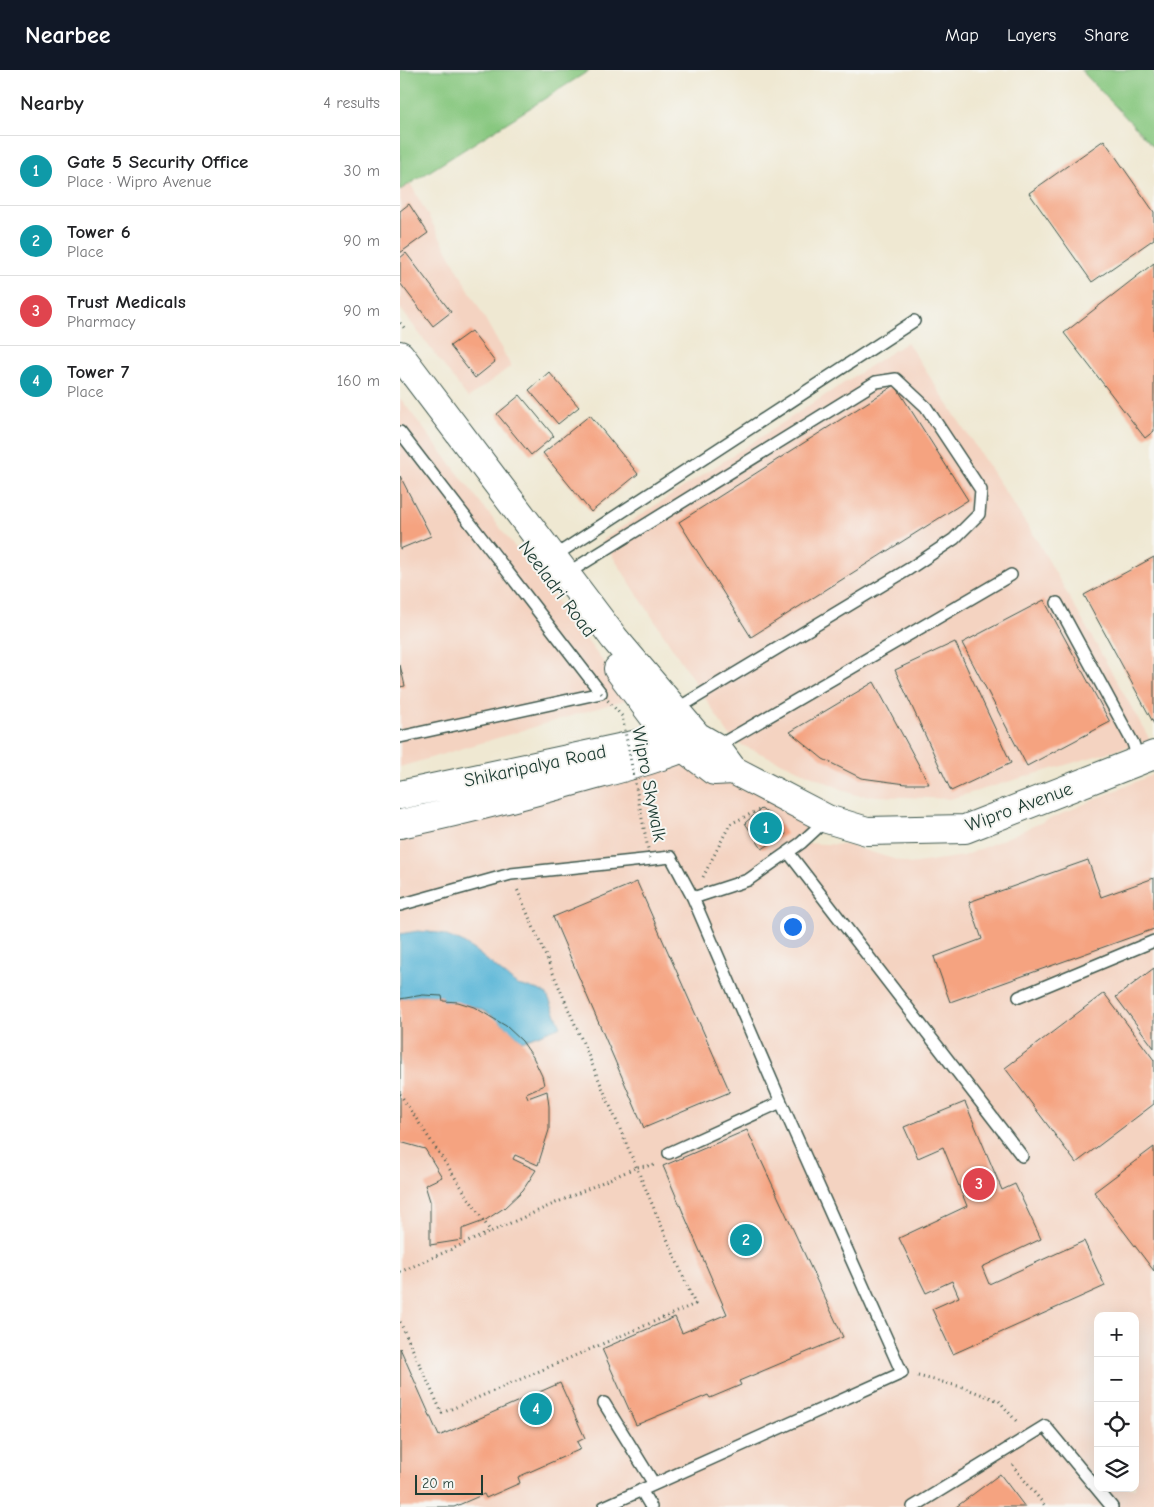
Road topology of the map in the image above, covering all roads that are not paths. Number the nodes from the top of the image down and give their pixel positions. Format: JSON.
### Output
{"nodes":[{"id":1,"x":914,"y":321,"type":"dead end"},
{"id":2,"x":400,"y":354,"type":"edge"},
{"id":3,"x":400,"y":380,"type":"edge"},
{"id":4,"x":400,"y":432,"type":"edge"},
{"id":5,"x":559,"y":565,"type":"junction"},
{"id":6,"x":1012,"y":575,"type":"dead end"},
{"id":7,"x":1057,"y":603,"type":"dead end"},
{"id":8,"x":675,"y":710,"type":"junction"},
{"id":9,"x":400,"y":737,"type":"edge"},
{"id":10,"x":694,"y":740,"type":"junction"},
{"id":11,"x":1147,"y":758,"type":"edge"},
{"id":12,"x":400,"y":795,"type":"edge"},
{"id":13,"x":827,"y":819,"type":"junction"},
{"id":14,"x":400,"y":824,"type":"edge"},
{"id":15,"x":788,"y":852,"type":"junction"},
{"id":16,"x":692,"y":898,"type":"junction"},
{"id":17,"x":400,"y":905,"type":"edge"},
{"id":18,"x":1154,"y":941,"type":"edge"},
{"id":19,"x":1019,"y":997,"type":"dead end"},
{"id":20,"x":781,"y":1102,"type":"junction"},
{"id":21,"x":669,"y":1153,"type":"dead end"},
{"id":22,"x":1022,"y":1156,"type":"dead end"},
{"id":23,"x":604,"y":1403,"type":"dead end"},
{"id":24,"x":654,"y":1484,"type":"junction"},
{"id":25,"x":642,"y":1490,"type":"junction"},
{"id":26,"x":604,"y":1507,"type":"edge"},
{"id":27,"x":651,"y":1507,"type":"edge"},
{"id":28,"x":913,"y":1507,"type":"edge"},
{"id":29,"x":1112,"y":1507,"type":"edge"}],
"edges":[{"from":1,"to":5,"type":"lane"},
{"from":2,"to":5,"type":"main road","name":"Neeladri Road"},
{"from":3,"to":10,"type":"main road","name":"Neeladri Road"},
{"from":4,"to":9,"type":"lane"},
{"from":5,"to":8,"type":"main road","name":"Neeladri Road"},
{"from":5,"to":8,"type":"lane"},
{"from":6,"to":10,"type":"lane"},
{"from":7,"to":11,"type":"lane"},
{"from":8,"to":10,"type":"main road","name":"Neeladri Road"},
{"from":10,"to":12,"type":"main road","name":"Shikaripalya Road"},
{"from":10,"to":13,"type":"main road","name":"Wipro Avenue"},
{"from":10,"to":14,"type":"main road"},
{"from":11,"to":13,"type":"main road","name":"Wipro Avenue"},
{"from":13,"to":15,"type":"lane"},
{"from":15,"to":16,"type":"lane"},
{"from":15,"to":22,"type":"lane"},
{"from":16,"to":17,"type":"lane"},
{"from":16,"to":20,"type":"lane"},
{"from":18,"to":19,"type":"lane"},
{"from":20,"to":21,"type":"lane"},
{"from":20,"to":24,"type":"lane"},
{"from":23,"to":24,"type":"lane"},
{"from":24,"to":25,"type":"lane"},
{"from":25,"to":26,"type":"lane"},
{"from":25,"to":27,"type":"lane"},
{"from":28,"to":29,"type":"lane"}]}
